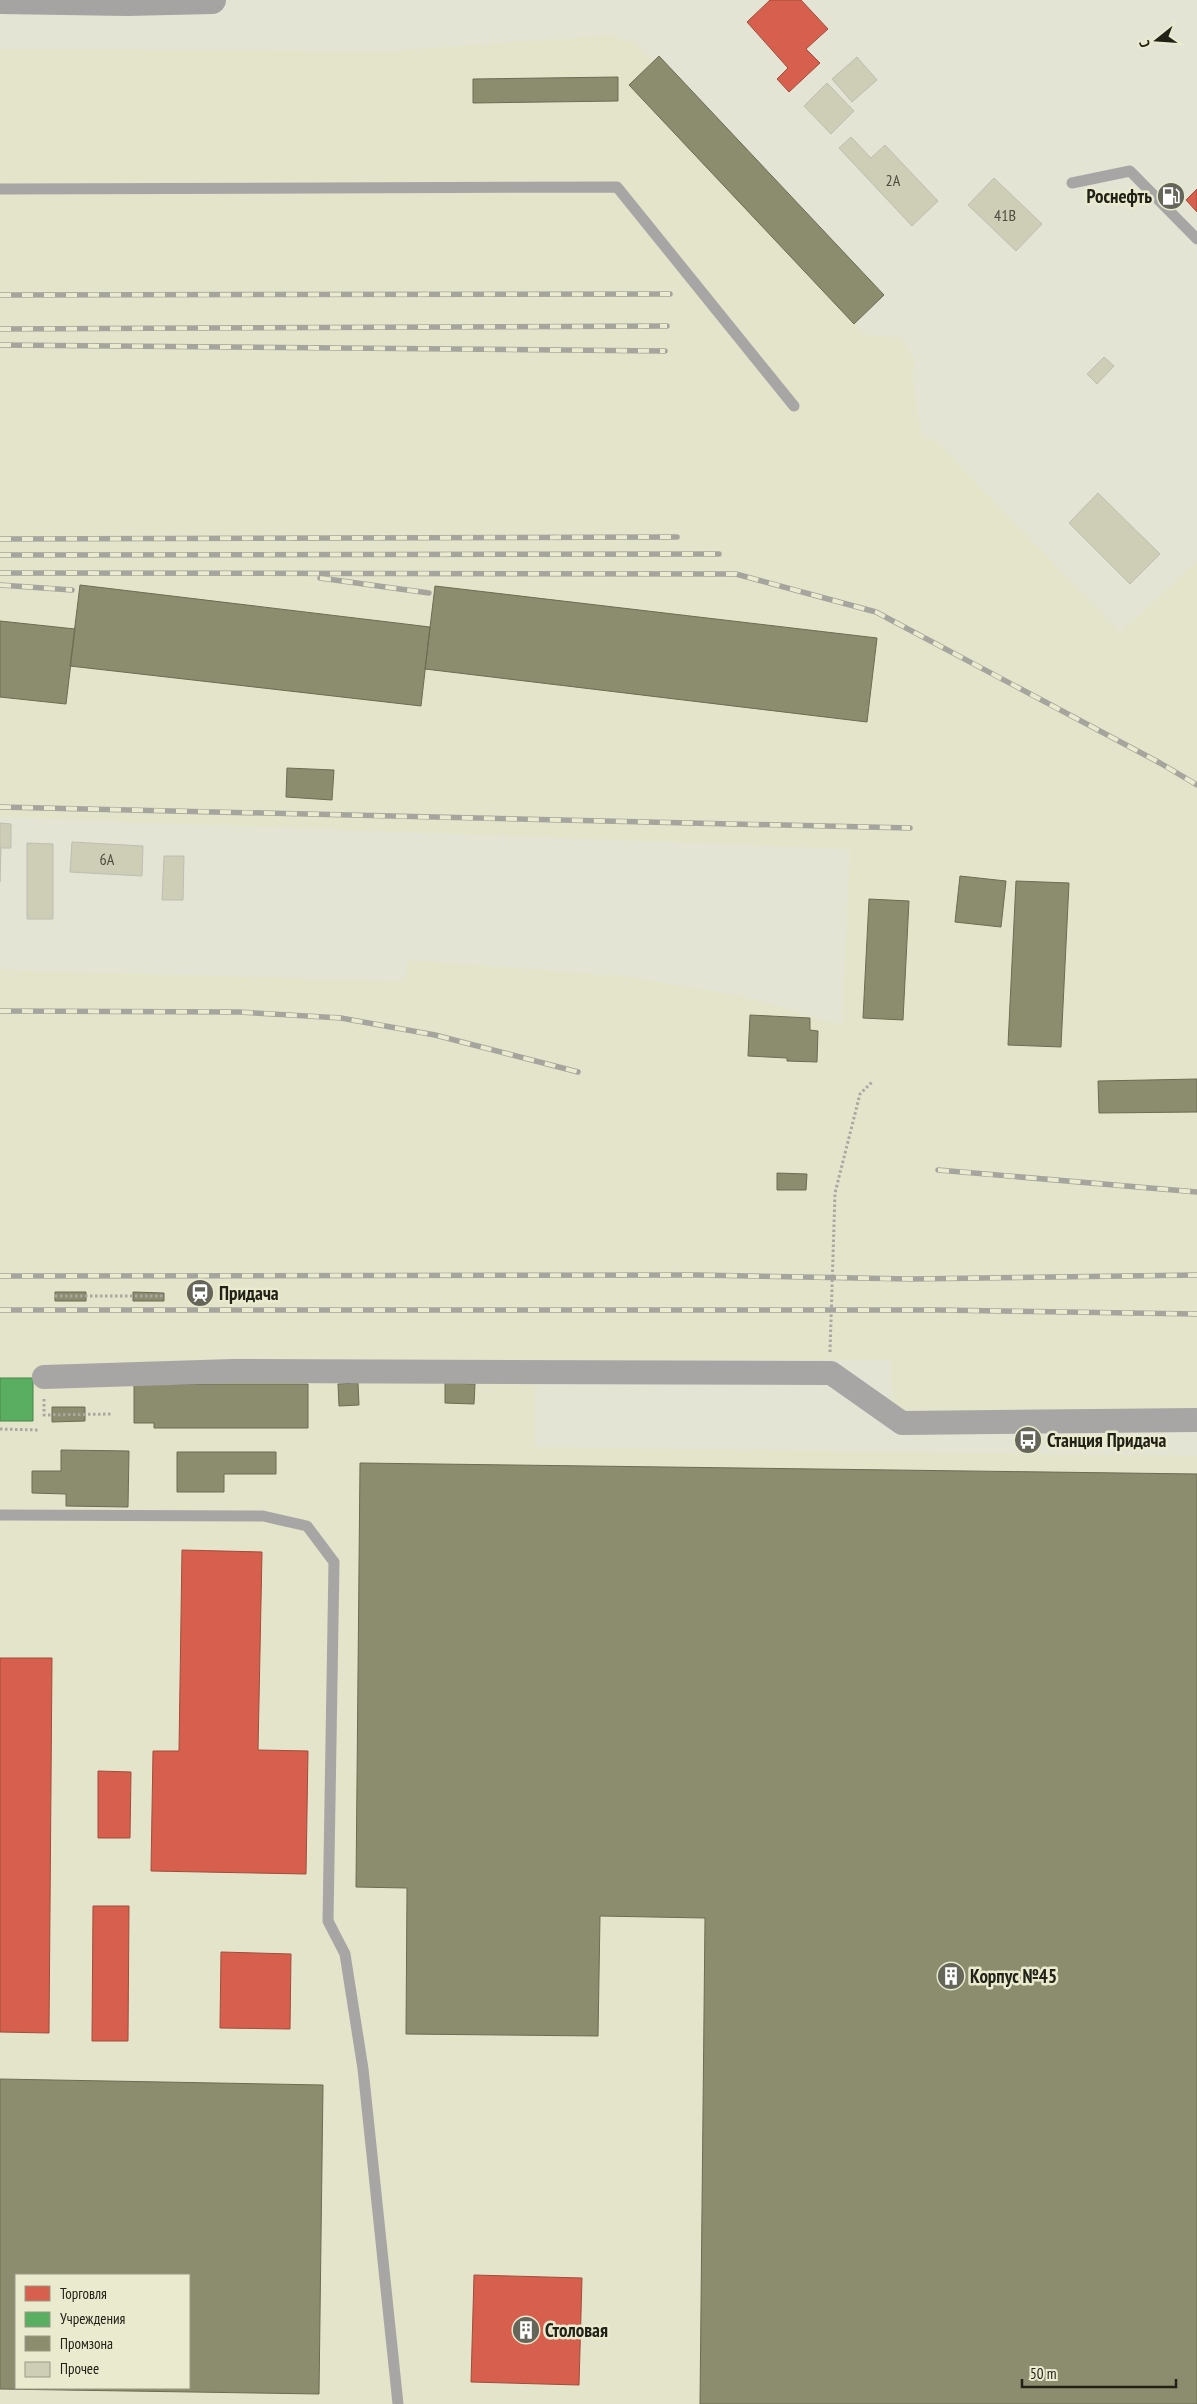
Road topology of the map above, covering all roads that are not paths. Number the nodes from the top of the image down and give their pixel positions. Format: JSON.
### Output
{"nodes":[{"id":1,"x":0,"y":0,"type":"edge"},
{"id":2,"x":212,"y":0,"type":"edge"},
{"id":3,"x":1072,"y":183,"type":"dead end"},
{"id":4,"x":0,"y":189,"type":"edge"},
{"id":5,"x":1197,"y":239,"type":"edge"},
{"id":6,"x":794,"y":406,"type":"dead end"},
{"id":7,"x":44,"y":1378,"type":"dead end"},
{"id":8,"x":1197,"y":1420,"type":"edge"},
{"id":9,"x":0,"y":1515,"type":"edge"},
{"id":10,"x":398,"y":2404,"type":"edge"}],
"edges":[{"from":1,"to":2,"type":"main road"},
{"from":3,"to":5,"type":"lane"},
{"from":4,"to":6,"type":"lane"},
{"from":7,"to":8,"type":"street"},
{"from":9,"to":10,"type":"lane"}]}
